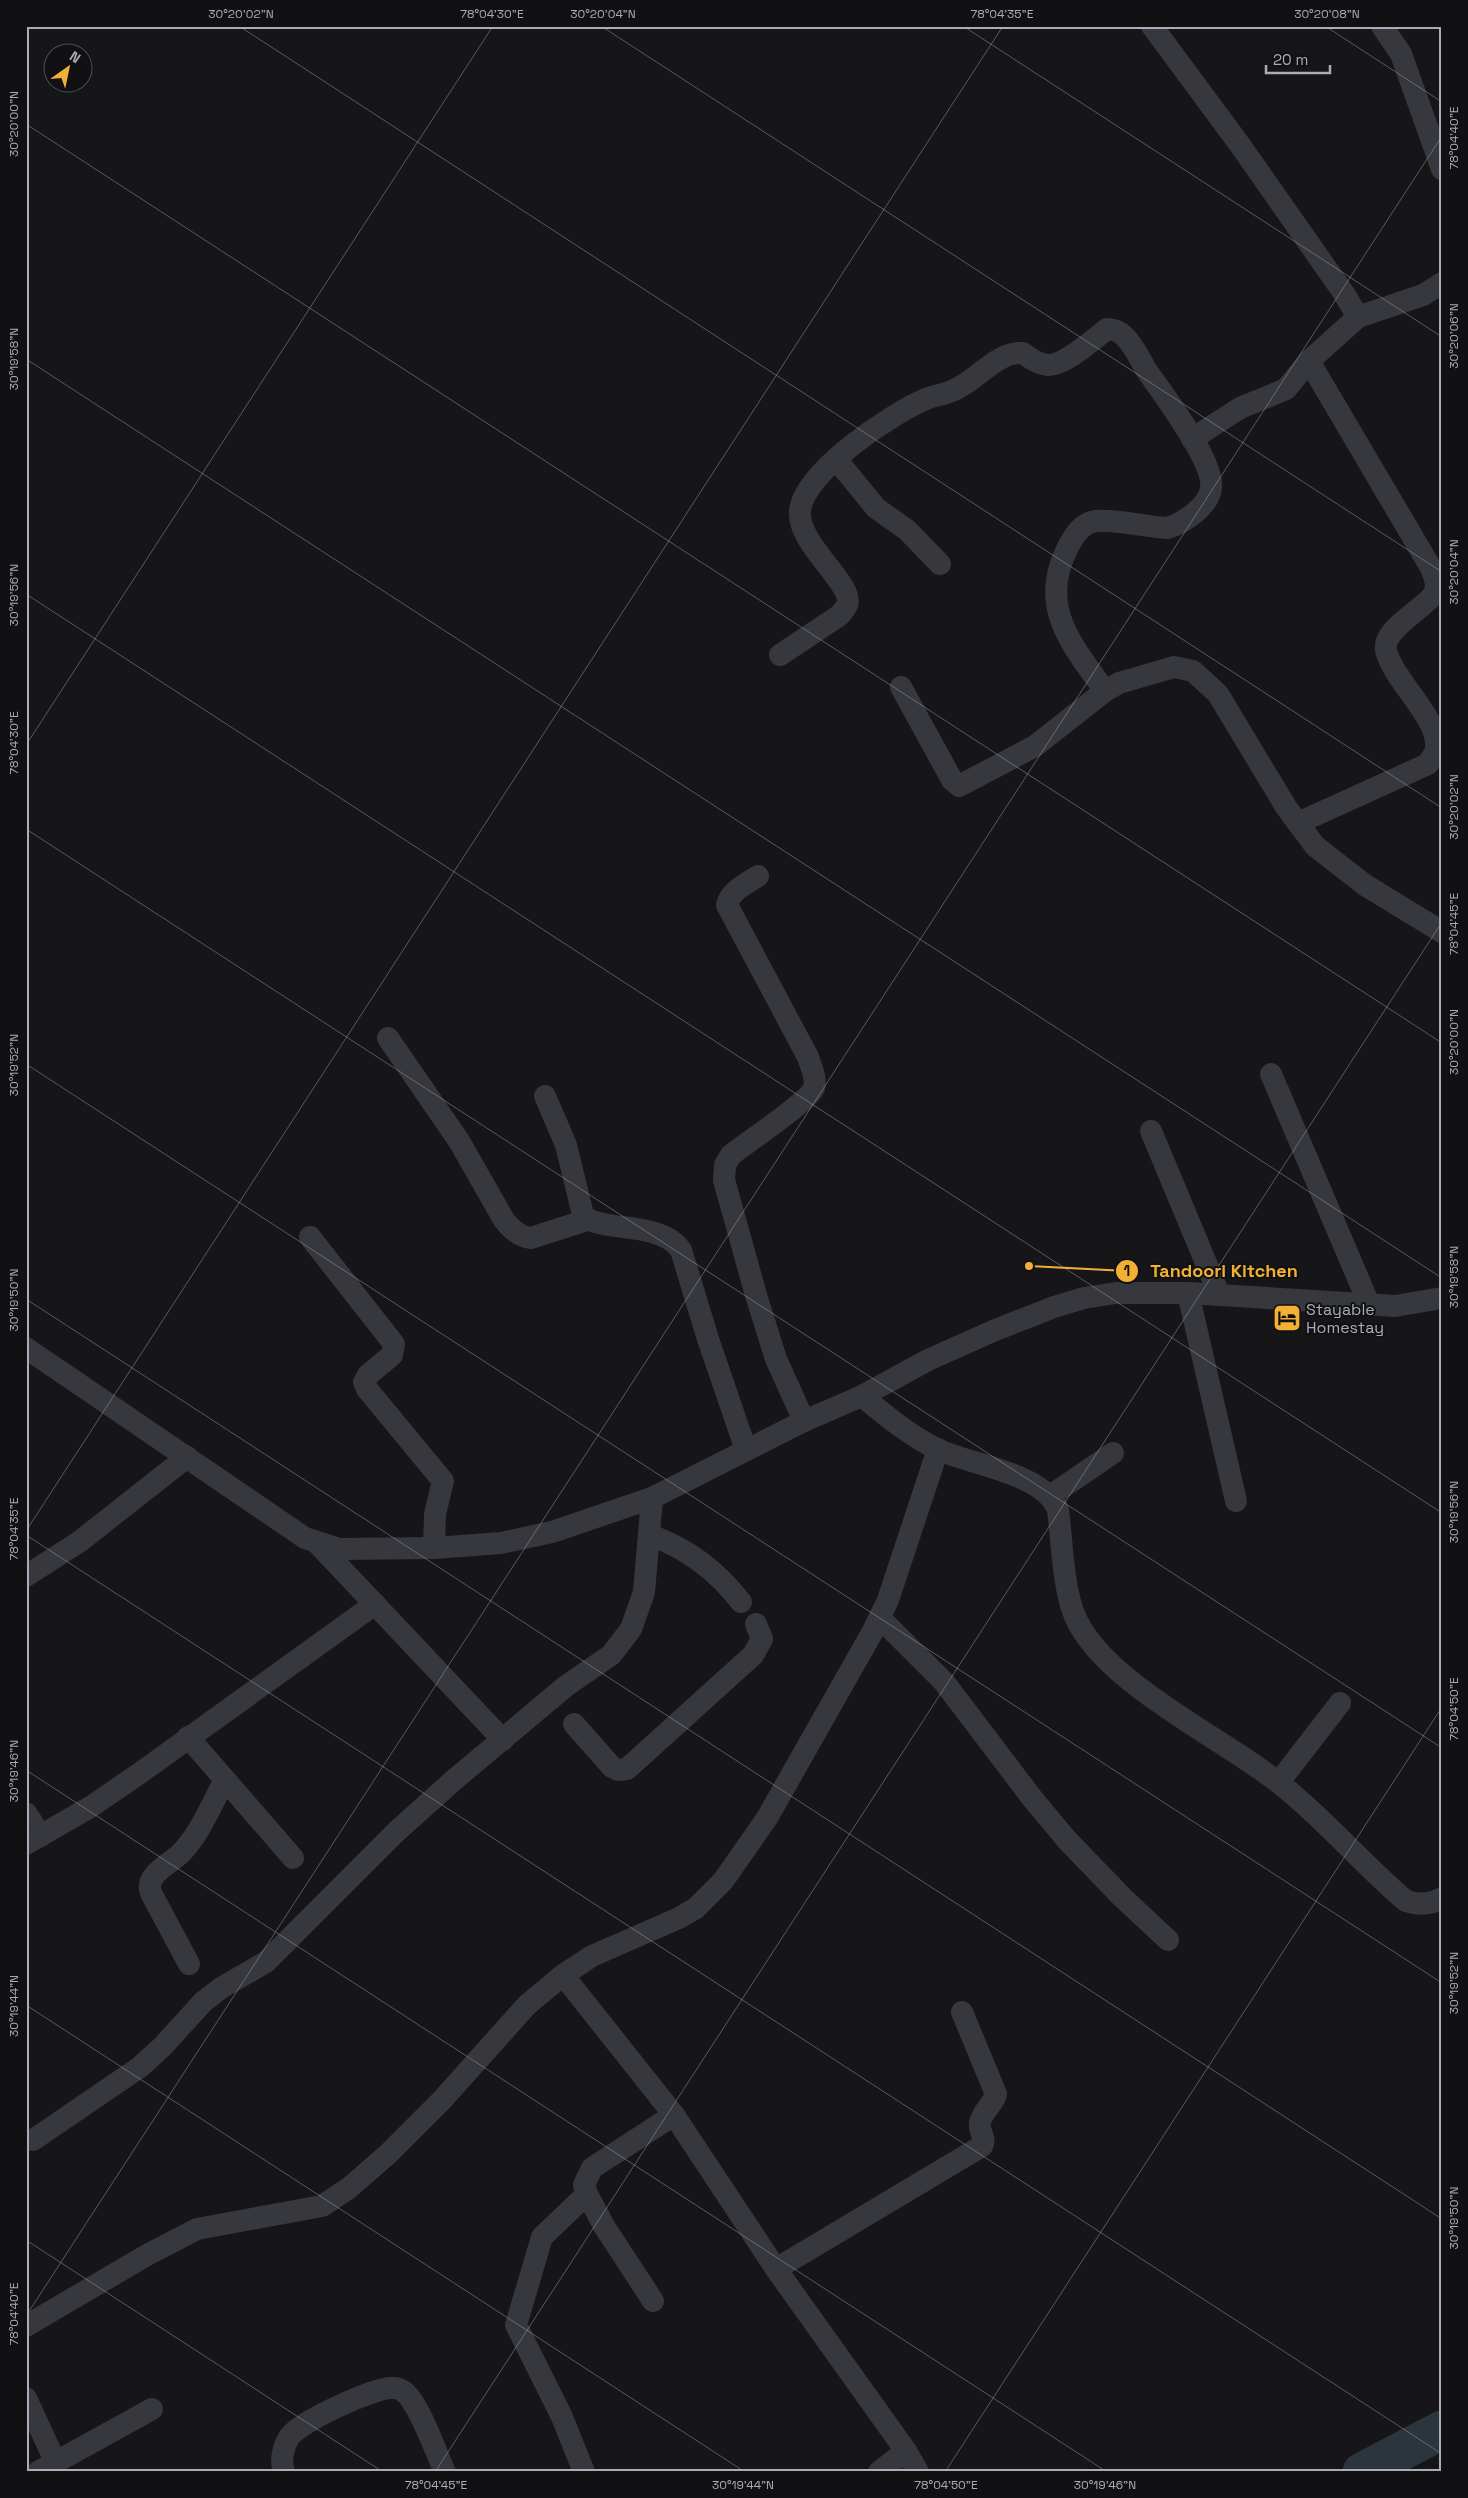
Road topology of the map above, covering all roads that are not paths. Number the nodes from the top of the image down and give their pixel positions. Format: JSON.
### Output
{"nodes":[{"id":1,"x":1152,"y":26,"type":"edge"},
{"id":2,"x":1382,"y":26,"type":"edge"},
{"id":3,"x":1421,"y":111,"type":"junction"},
{"id":4,"x":1442,"y":123,"type":"edge"},
{"id":5,"x":1442,"y":169,"type":"edge"},
{"id":6,"x":1442,"y":284,"type":"edge"},
{"id":7,"x":1358,"y":317,"type":"junction"},
{"id":8,"x":1309,"y":361,"type":"junction"},
{"id":9,"x":1192,"y":439,"type":"junction"},
{"id":10,"x":836,"y":459,"type":"junction"},
{"id":11,"x":940,"y":564,"type":"dead end"},
{"id":12,"x":780,"y":655,"type":"dead end"},
{"id":13,"x":901,"y":688,"type":"dead end"},
{"id":14,"x":1105,"y":691,"type":"junction"},
{"id":15,"x":1298,"y":824,"type":"junction"},
{"id":16,"x":758,"y":876,"type":"dead end"},
{"id":17,"x":1442,"y":932,"type":"edge"},
{"id":18,"x":388,"y":1038,"type":"dead end"},
{"id":19,"x":1271,"y":1074,"type":"dead end"},
{"id":20,"x":545,"y":1096,"type":"dead end"},
{"id":21,"x":1151,"y":1131,"type":"dead end"},
{"id":22,"x":588,"y":1220,"type":"junction"},
{"id":23,"x":310,"y":1237,"type":"dead end"},
{"id":24,"x":1188,"y":1293,"type":"junction"},
{"id":25,"x":1219,"y":1294,"type":"junction"},
{"id":26,"x":1442,"y":1298,"type":"edge"},
{"id":27,"x":1369,"y":1304,"type":"junction"},
{"id":28,"x":26,"y":1348,"type":"edge"},
{"id":29,"x":862,"y":1396,"type":"junction"},
{"id":30,"x":804,"y":1421,"type":"junction"},
{"id":31,"x":938,"y":1449,"type":"junction"},
{"id":32,"x":746,"y":1450,"type":"junction"},
{"id":33,"x":1113,"y":1453,"type":"dead end"},
{"id":34,"x":187,"y":1457,"type":"junction"},
{"id":35,"x":1050,"y":1496,"type":"junction"},
{"id":36,"x":652,"y":1498,"type":"junction"},
{"id":37,"x":1236,"y":1501,"type":"dead end"},
{"id":38,"x":650,"y":1535,"type":"junction"},
{"id":39,"x":317,"y":1543,"type":"junction"},
{"id":40,"x":434,"y":1548,"type":"junction"},
{"id":41,"x":26,"y":1576,"type":"edge"},
{"id":42,"x":741,"y":1602,"type":"dead end"},
{"id":43,"x":375,"y":1604,"type":"junction"},
{"id":44,"x":880,"y":1618,"type":"junction"},
{"id":45,"x":756,"y":1624,"type":"dead end"},
{"id":46,"x":1340,"y":1703,"type":"dead end"},
{"id":47,"x":574,"y":1724,"type":"dead end"},
{"id":48,"x":188,"y":1737,"type":"junction"},
{"id":49,"x":503,"y":1740,"type":"junction"},
{"id":50,"x":225,"y":1780,"type":"junction"},
{"id":51,"x":1279,"y":1782,"type":"junction"},
{"id":52,"x":26,"y":1813,"type":"edge"},
{"id":53,"x":33,"y":1840,"type":"edge"},
{"id":54,"x":293,"y":1858,"type":"dead end"},
{"id":55,"x":1442,"y":1898,"type":"edge"},
{"id":56,"x":1168,"y":1940,"type":"dead end"},
{"id":57,"x":189,"y":1964,"type":"dead end"},
{"id":58,"x":563,"y":1975,"type":"junction"},
{"id":59,"x":962,"y":2012,"type":"dead end"},
{"id":60,"x":674,"y":2115,"type":"junction"},
{"id":61,"x":33,"y":2140,"type":"dead end"},
{"id":62,"x":587,"y":2194,"type":"junction"},
{"id":63,"x":776,"y":2269,"type":"junction"},
{"id":64,"x":653,"y":2301,"type":"dead end"},
{"id":65,"x":26,"y":2326,"type":"edge"},
{"id":66,"x":26,"y":2398,"type":"edge"},
{"id":67,"x":152,"y":2409,"type":"dead end"},
{"id":68,"x":906,"y":2451,"type":"junction"},
{"id":69,"x":47,"y":2466,"type":"edge"},
{"id":70,"x":284,"y":2472,"type":"edge"},
{"id":71,"x":445,"y":2472,"type":"edge"},
{"id":72,"x":584,"y":2472,"type":"edge"},
{"id":73,"x":879,"y":2472,"type":"edge"},
{"id":74,"x":918,"y":2472,"type":"edge"}],
"edges":[{"from":1,"to":7,"type":"street"},
{"from":2,"to":3,"type":"street"},
{"from":3,"to":4,"type":"street"},
{"from":3,"to":5,"type":"street"},
{"from":6,"to":7,"type":"street"},
{"from":7,"to":8,"type":"street"},
{"from":8,"to":9,"type":"street"},
{"from":8,"to":15,"type":"street"},
{"from":9,"to":10,"type":"street"},
{"from":9,"to":14,"type":"street"},
{"from":10,"to":11,"type":"street"},
{"from":10,"to":12,"type":"street"},
{"from":13,"to":14,"type":"street"},
{"from":14,"to":15,"type":"street"},
{"from":15,"to":17,"type":"street"},
{"from":16,"to":30,"type":"street"},
{"from":18,"to":22,"type":"street"},
{"from":19,"to":27,"type":"street"},
{"from":20,"to":22,"type":"street"},
{"from":21,"to":25,"type":"street"},
{"from":22,"to":32,"type":"street"},
{"from":23,"to":40,"type":"street"},
{"from":24,"to":25,"type":"street"},
{"from":24,"to":29,"type":"street"},
{"from":24,"to":37,"type":"street"},
{"from":25,"to":27,"type":"street"},
{"from":26,"to":27,"type":"street"},
{"from":28,"to":34,"type":"street"},
{"from":29,"to":30,"type":"street"},
{"from":29,"to":31,"type":"street"},
{"from":30,"to":32,"type":"street"},
{"from":31,"to":35,"type":"street"},
{"from":31,"to":44,"type":"street"},
{"from":32,"to":36,"type":"street"},
{"from":33,"to":35,"type":"street"},
{"from":34,"to":39,"type":"street"},
{"from":34,"to":41,"type":"street"},
{"from":35,"to":51,"type":"street"},
{"from":36,"to":38,"type":"street"},
{"from":36,"to":40,"type":"street"},
{"from":38,"to":42,"type":"street"},
{"from":38,"to":49,"type":"street"},
{"from":39,"to":40,"type":"street"},
{"from":39,"to":43,"type":"street"},
{"from":43,"to":48,"type":"street"},
{"from":43,"to":49,"type":"street"},
{"from":44,"to":56,"type":"street"},
{"from":44,"to":58,"type":"street"},
{"from":45,"to":47,"type":"street"},
{"from":46,"to":51,"type":"street"},
{"from":48,"to":50,"type":"street"},
{"from":48,"to":53,"type":"street"},
{"from":49,"to":61,"type":"street"},
{"from":50,"to":54,"type":"street"},
{"from":50,"to":57,"type":"street"},
{"from":51,"to":55,"type":"street"},
{"from":52,"to":53,"type":"street"},
{"from":58,"to":60,"type":"street"},
{"from":58,"to":65,"type":"street"},
{"from":59,"to":63,"type":"street"},
{"from":60,"to":62,"type":"street"},
{"from":60,"to":63,"type":"street"},
{"from":62,"to":64,"type":"street"},
{"from":62,"to":72,"type":"street"},
{"from":63,"to":68,"type":"street"},
{"from":66,"to":69,"type":"street"},
{"from":67,"to":69,"type":"street"},
{"from":68,"to":73,"type":"street"},
{"from":68,"to":74,"type":"street"},
{"from":70,"to":71,"type":"street"}]}
